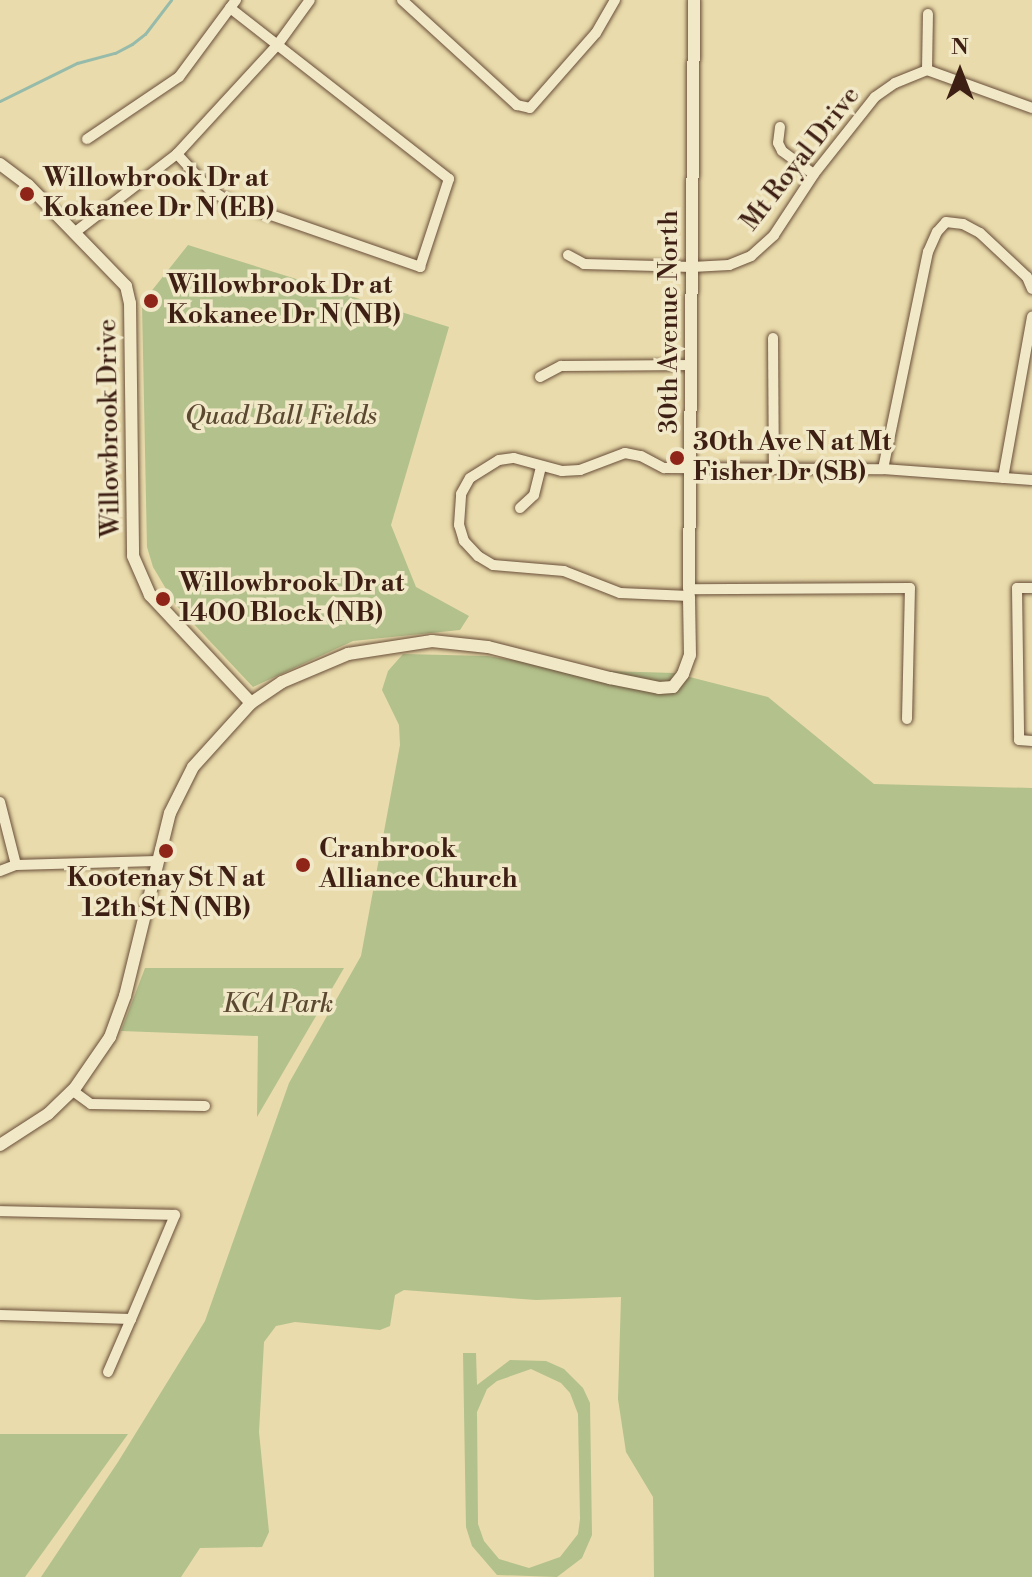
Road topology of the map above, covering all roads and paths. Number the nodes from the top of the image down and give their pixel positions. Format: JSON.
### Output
{"nodes":[{"id":1,"x":310,"y":0,"type":"edge"},
{"id":2,"x":402,"y":0,"type":"edge"},
{"id":3,"x":615,"y":0,"type":"edge"},
{"id":4,"x":694,"y":0,"type":"edge"},
{"id":5,"x":233,"y":4,"type":"edge"},
{"id":6,"x":928,"y":14,"type":"dead end"},
{"id":7,"x":278,"y":44,"type":"junction"},
{"id":8,"x":927,"y":70,"type":"junction"},
{"id":9,"x":1032,"y":108,"type":"edge"},
{"id":10,"x":780,"y":127,"type":"dead end"},
{"id":11,"x":87,"y":139,"type":"dead end"},
{"id":12,"x":177,"y":154,"type":"junction"},
{"id":13,"x":0,"y":164,"type":"edge"},
{"id":14,"x":814,"y":174,"type":"junction"},
{"id":15,"x":74,"y":233,"type":"junction"},
{"id":16,"x":568,"y":255,"type":"dead end"},
{"id":17,"x":692,"y":267,"type":"junction"},
{"id":18,"x":1032,"y":289,"type":"edge"},
{"id":19,"x":1032,"y":317,"type":"edge"},
{"id":20,"x":773,"y":338,"type":"dead end"},
{"id":21,"x":691,"y":365,"type":"junction"},
{"id":22,"x":540,"y":377,"type":"dead end"},
{"id":23,"x":541,"y":466,"type":"junction"},
{"id":24,"x":690,"y":468,"type":"junction"},
{"id":25,"x":774,"y":469,"type":"junction"},
{"id":26,"x":883,"y":469,"type":"junction"},
{"id":27,"x":1003,"y":478,"type":"junction"},
{"id":28,"x":1032,"y":480,"type":"edge"},
{"id":29,"x":520,"y":508,"type":"dead end"},
{"id":30,"x":1032,"y":588,"type":"edge"},
{"id":31,"x":689,"y":592,"type":"junction"},
{"id":32,"x":251,"y":703,"type":"junction"},
{"id":33,"x":907,"y":719,"type":"dead end"},
{"id":34,"x":1032,"y":741,"type":"edge"},
{"id":35,"x":0,"y":802,"type":"edge"},
{"id":36,"x":156,"y":861,"type":"junction"},
{"id":37,"x":16,"y":865,"type":"junction"},
{"id":38,"x":0,"y":871,"type":"edge"},
{"id":39,"x":73,"y":1091,"type":"junction"},
{"id":40,"x":205,"y":1106,"type":"dead end"},
{"id":41,"x":0,"y":1145,"type":"edge"},
{"id":42,"x":0,"y":1211,"type":"edge"},
{"id":43,"x":0,"y":1315,"type":"edge"},
{"id":44,"x":131,"y":1319,"type":"junction"},
{"id":45,"x":108,"y":1372,"type":"dead end"}],
"edges":[{"from":1,"to":7,"type":"street"},
{"from":2,"to":3,"type":"street"},
{"from":4,"to":17,"type":"street","name":"30th Avenue North"},
{"from":5,"to":7,"type":"street"},
{"from":5,"to":11,"type":"street"},
{"from":6,"to":8,"type":"street"},
{"from":7,"to":12,"type":"street"},
{"from":7,"to":12,"type":"street"},
{"from":8,"to":9,"type":"street"},
{"from":8,"to":14,"type":"street","name":"Mt Royal Drive"},
{"from":10,"to":14,"type":"street"},
{"from":12,"to":15,"type":"street"},
{"from":13,"to":15,"type":"street","name":"Willowbrook Drive"},
{"from":14,"to":17,"type":"street","name":"Mt Royal Drive"},
{"from":15,"to":32,"type":"street","name":"Willowbrook Drive"},
{"from":16,"to":17,"type":"street","name":"Mt Royal Drive"},
{"from":17,"to":21,"type":"street","name":"30th Avenue North"},
{"from":18,"to":26,"type":"street"},
{"from":19,"to":27,"type":"street"},
{"from":20,"to":25,"type":"street"},
{"from":21,"to":22,"type":"street"},
{"from":21,"to":24,"type":"street","name":"30th Avenue North"},
{"from":23,"to":24,"type":"street"},
{"from":23,"to":29,"type":"street"},
{"from":23,"to":31,"type":"street"},
{"from":24,"to":25,"type":"street"},
{"from":24,"to":31,"type":"street","name":"30th Avenue North"},
{"from":25,"to":26,"type":"street"},
{"from":26,"to":27,"type":"street"},
{"from":27,"to":28,"type":"street"},
{"from":30,"to":34,"type":"street"},
{"from":31,"to":32,"type":"street","name":"30th Avenue North"},
{"from":31,"to":33,"type":"street"},
{"from":32,"to":36,"type":"street"},
{"from":35,"to":37,"type":"street"},
{"from":36,"to":37,"type":"street"},
{"from":36,"to":39,"type":"street"},
{"from":37,"to":38,"type":"street"},
{"from":39,"to":40,"type":"street"},
{"from":39,"to":41,"type":"street"},
{"from":42,"to":44,"type":"street"},
{"from":43,"to":44,"type":"street"},
{"from":44,"to":45,"type":"street"}]}
